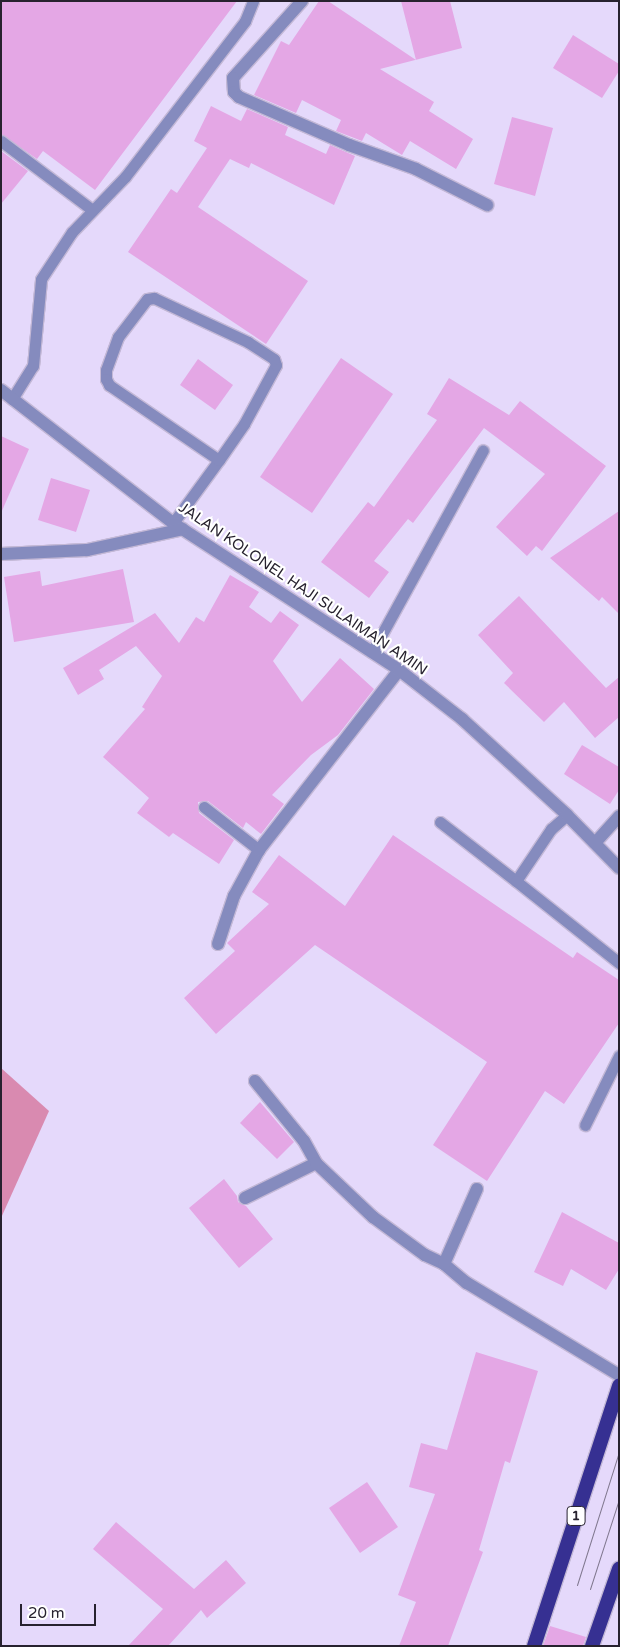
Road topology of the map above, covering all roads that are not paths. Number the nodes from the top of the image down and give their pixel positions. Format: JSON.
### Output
{"nodes":[{"id":1,"x":253,"y":1,"type":"edge"},
{"id":2,"x":302,"y":1,"type":"edge"},
{"id":3,"x":1,"y":141,"type":"edge"},
{"id":4,"x":488,"y":205,"type":"dead end"},
{"id":5,"x":92,"y":209,"type":"junction"},
{"id":6,"x":1,"y":390,"type":"edge"},
{"id":7,"x":12,"y":399,"type":"junction"},
{"id":8,"x":484,"y":450,"type":"dead end"},
{"id":9,"x":219,"y":460,"type":"junction"},
{"id":10,"x":178,"y":526,"type":"junction"},
{"id":11,"x":1,"y":554,"type":"edge"},
{"id":12,"x":372,"y":652,"type":"junction"},
{"id":13,"x":399,"y":670,"type":"junction"},
{"id":14,"x":204,"y":807,"type":"dead end"},
{"id":15,"x":567,"y":814,"type":"junction"},
{"id":16,"x":619,"y":816,"type":"edge"},
{"id":17,"x":440,"y":822,"type":"dead end"},
{"id":18,"x":595,"y":843,"type":"junction"},
{"id":19,"x":259,"y":850,"type":"junction"},
{"id":20,"x":619,"y":868,"type":"edge"},
{"id":21,"x":516,"y":881,"type":"junction"},
{"id":22,"x":218,"y":944,"type":"dead end"},
{"id":23,"x":619,"y":963,"type":"edge"},
{"id":24,"x":619,"y":1056,"type":"edge"},
{"id":25,"x":254,"y":1081,"type":"dead end"},
{"id":26,"x":585,"y":1125,"type":"dead end"},
{"id":27,"x":316,"y":1163,"type":"junction"},
{"id":28,"x":477,"y":1189,"type":"dead end"},
{"id":29,"x":245,"y":1198,"type":"dead end"},
{"id":30,"x":444,"y":1264,"type":"junction"},
{"id":31,"x":619,"y":1375,"type":"edge"},
{"id":32,"x":619,"y":1386,"type":"edge"},
{"id":33,"x":618,"y":1571,"type":"edge"},
{"id":34,"x":534,"y":1646,"type":"edge"},
{"id":35,"x":592,"y":1646,"type":"edge"}],
"edges":[{"from":1,"to":5,"type":"lane"},
{"from":2,"to":4,"type":"street"},
{"from":3,"to":5,"type":"lane"},
{"from":5,"to":7,"type":"lane"},
{"from":6,"to":7,"type":"street","name":"JALAN KOLONEL HAJI SULAIMAN AMIN"},
{"from":7,"to":10,"type":"street","name":"JALAN KOLONEL HAJI SULAIMAN AMIN"},
{"from":8,"to":12,"type":"lane"},
{"from":9,"to":9,"type":"lane"},
{"from":9,"to":10,"type":"lane"},
{"from":10,"to":11,"type":"street"},
{"from":10,"to":12,"type":"street","name":"JALAN KOLONEL HAJI SULAIMAN AMIN"},
{"from":12,"to":13,"type":"street","name":"JALAN KOLONEL HAJI SULAIMAN AMIN"},
{"from":13,"to":15,"type":"street","name":"JALAN KOLONEL HAJI SULAIMAN AMIN"},
{"from":13,"to":19,"type":"street"},
{"from":14,"to":19,"type":"lane"},
{"from":15,"to":18,"type":"street","name":"JALAN KOLONEL HAJI SULAIMAN AMIN"},
{"from":15,"to":21,"type":"lane"},
{"from":16,"to":18,"type":"street"},
{"from":17,"to":21,"type":"lane"},
{"from":18,"to":20,"type":"street","name":"JALAN KOLONEL HAJI SULAIMAN AMIN"},
{"from":19,"to":22,"type":"street"},
{"from":21,"to":23,"type":"lane"},
{"from":24,"to":26,"type":"lane"},
{"from":25,"to":27,"type":"street"},
{"from":27,"to":29,"type":"street"},
{"from":27,"to":30,"type":"street"},
{"from":28,"to":30,"type":"street"},
{"from":30,"to":31,"type":"street"},
{"from":32,"to":34,"type":"highway","number":"1"},
{"from":33,"to":35,"type":"highway"}]}
